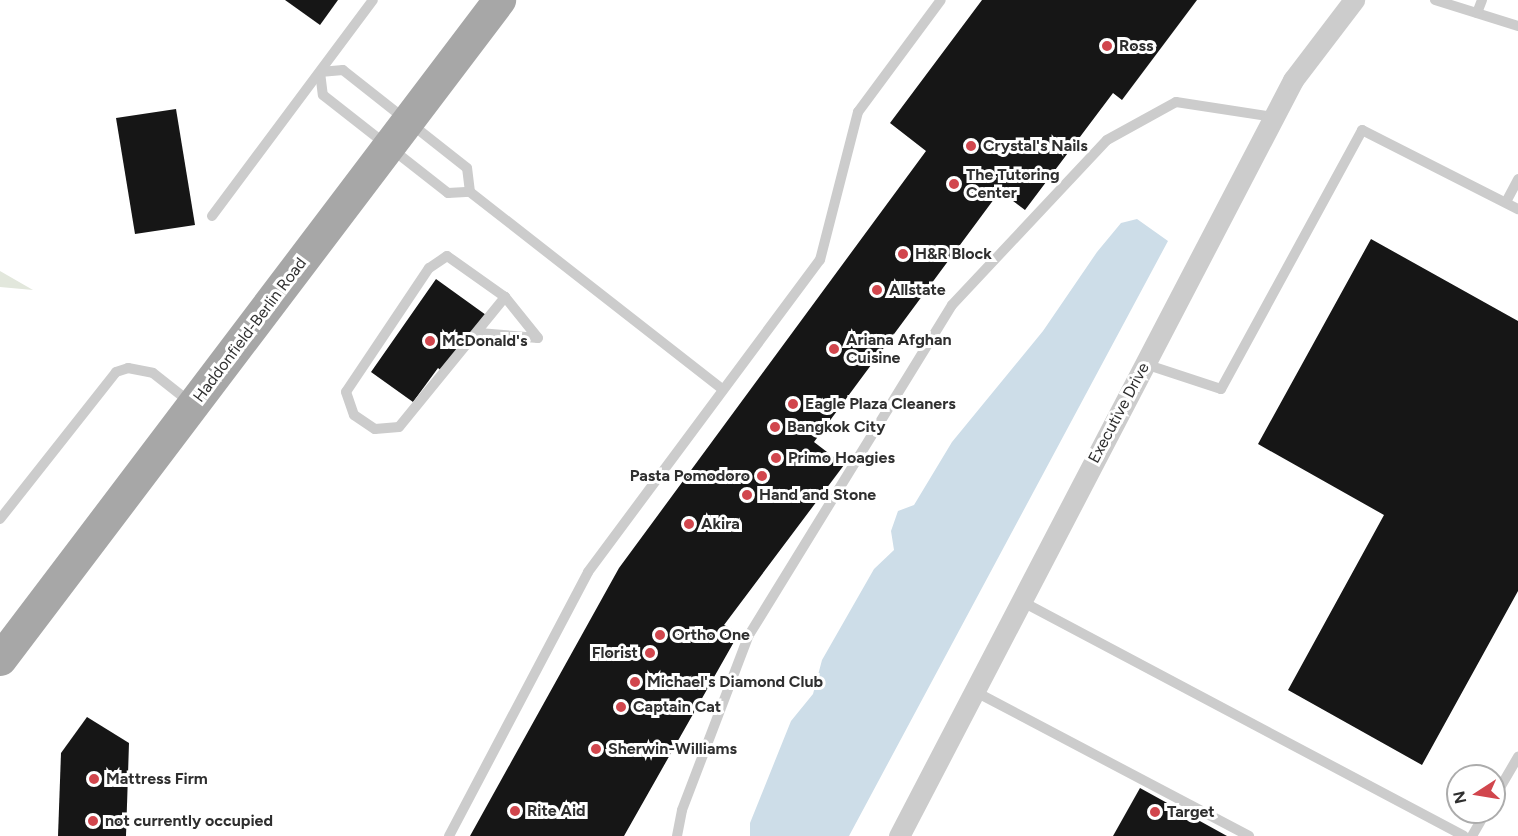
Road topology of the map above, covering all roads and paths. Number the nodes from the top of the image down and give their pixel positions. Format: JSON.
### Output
{"nodes":[{"id":1,"x":373,"y":0,"type":"edge"},
{"id":2,"x":499,"y":0,"type":"edge"},
{"id":3,"x":941,"y":0,"type":"edge"},
{"id":4,"x":1354,"y":0,"type":"edge"},
{"id":5,"x":1435,"y":0,"type":"edge"},
{"id":6,"x":1482,"y":0,"type":"edge"},
{"id":7,"x":1477,"y":14,"type":"junction"},
{"id":8,"x":1518,"y":26,"type":"edge"},
{"id":9,"x":320,"y":72,"type":"junction"},
{"id":10,"x":1274,"y":117,"type":"junction"},
{"id":11,"x":399,"y":134,"type":"junction"},
{"id":12,"x":1518,"y":179,"type":"edge"},
{"id":13,"x":470,"y":192,"type":"junction"},
{"id":14,"x":1506,"y":202,"type":"junction"},
{"id":15,"x":1518,"y":208,"type":"edge"},
{"id":16,"x":212,"y":216,"type":"dead end"},
{"id":17,"x":505,"y":297,"type":"junction"},
{"id":18,"x":479,"y":333,"type":"junction"},
{"id":19,"x":1145,"y":364,"type":"junction"},
{"id":20,"x":723,"y":390,"type":"junction"},
{"id":21,"x":193,"y":405,"type":"junction"},
{"id":22,"x":0,"y":519,"type":"edge"},
{"id":23,"x":1021,"y":601,"type":"junction"},
{"id":24,"x":0,"y":659,"type":"edge"},
{"id":25,"x":974,"y":691,"type":"junction"},
{"id":26,"x":1518,"y":756,"type":"edge"},
{"id":27,"x":1506,"y":777,"type":"edge"},
{"id":28,"x":449,"y":836,"type":"edge"},
{"id":29,"x":677,"y":836,"type":"edge"},
{"id":30,"x":899,"y":836,"type":"edge"},
{"id":31,"x":1249,"y":836,"type":"edge"},
{"id":32,"x":1464,"y":836,"type":"edge"}],
"edges":[{"from":1,"to":9,"type":"lane"},
{"from":2,"to":11,"type":"main road","name":"Haddonfield-Berlin Road"},
{"from":3,"to":20,"type":"lane"},
{"from":4,"to":10,"type":"street","name":"Executive Drive"},
{"from":5,"to":7,"type":"lane"},
{"from":6,"to":7,"type":"lane"},
{"from":7,"to":8,"type":"lane"},
{"from":9,"to":11,"type":"lane"},
{"from":9,"to":11,"type":"lane"},
{"from":9,"to":16,"type":"lane"},
{"from":10,"to":19,"type":"street","name":"Executive Drive"},
{"from":10,"to":29,"type":"lane"},
{"from":11,"to":13,"type":"lane"},
{"from":11,"to":13,"type":"lane"},
{"from":11,"to":21,"type":"main road","name":"Haddonfield-Berlin Road"},
{"from":12,"to":14,"type":"lane"},
{"from":13,"to":20,"type":"lane"},
{"from":14,"to":15,"type":"lane"},
{"from":14,"to":19,"type":"lane"},
{"from":17,"to":18,"type":"lane"},
{"from":17,"to":18,"type":"lane"},
{"from":17,"to":18,"type":"lane"},
{"from":19,"to":23,"type":"street","name":"Executive Drive"},
{"from":20,"to":28,"type":"lane"},
{"from":21,"to":22,"type":"lane"},
{"from":21,"to":24,"type":"main road","name":"Haddonfield-Berlin Road"},
{"from":23,"to":25,"type":"street","name":"Executive Drive"},
{"from":23,"to":32,"type":"lane"},
{"from":25,"to":30,"type":"street","name":"Executive Drive"},
{"from":25,"to":31,"type":"lane"},
{"from":26,"to":27,"type":"lane"}]}
